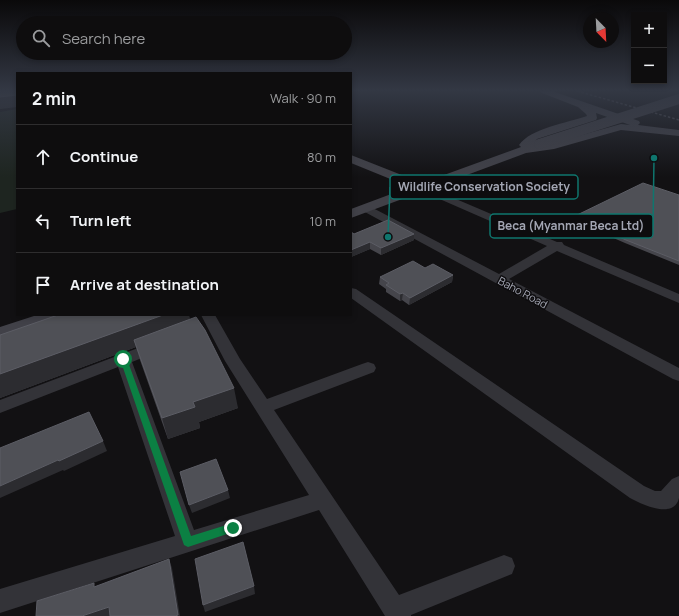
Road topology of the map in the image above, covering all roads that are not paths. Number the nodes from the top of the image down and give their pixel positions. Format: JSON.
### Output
{"nodes":[{"id":1,"x":587,"y":120,"type":"edge"},
{"id":2,"x":614,"y":120,"type":"edge"},
{"id":3,"x":625,"y":120,"type":"edge"},
{"id":4,"x":679,"y":133,"type":"edge"},
{"id":5,"x":523,"y":151,"type":"junction"},
{"id":6,"x":352,"y":159,"type":"edge"},
{"id":7,"x":424,"y":188,"type":"junction"},
{"id":8,"x":367,"y":209,"type":"junction"},
{"id":9,"x":352,"y":214,"type":"edge"},
{"id":10,"x":558,"y":245,"type":"junction"},
{"id":11,"x":499,"y":279,"type":"junction"},
{"id":12,"x":352,"y":293,"type":"edge"},
{"id":13,"x":679,"y":299,"type":"edge"},
{"id":14,"x":53,"y":316,"type":"edge"},
{"id":15,"x":207,"y":322,"type":"edge"},
{"id":16,"x":0,"y":334,"type":"edge"},
{"id":17,"x":165,"y":343,"type":"edge"},
{"id":18,"x":123,"y":359,"type":"junction"},
{"id":19,"x":368,"y":368,"type":"dead end"},
{"id":20,"x":679,"y":375,"type":"edge"},
{"id":21,"x":0,"y":407,"type":"edge"},
{"id":22,"x":263,"y":407,"type":"junction"},
{"id":23,"x":679,"y":485,"type":"edge"},
{"id":24,"x":323,"y":500,"type":"junction"},
{"id":25,"x":188,"y":542,"type":"junction"},
{"id":26,"x":504,"y":566,"type":"dead end"},
{"id":27,"x":0,"y":600,"type":"edge"},
{"id":28,"x":397,"y":613,"type":"edge"}],
"edges":[{"from":1,"to":5,"type":"main road"},
{"from":2,"to":5,"type":"main road","bridge":true},
{"from":3,"to":4,"type":"main road"},
{"from":4,"to":5,"type":"main road"},
{"from":5,"to":7,"type":"main road"},
{"from":6,"to":7,"type":"main road"},
{"from":7,"to":8,"type":"main road"},
{"from":7,"to":10,"type":"street"},
{"from":8,"to":9,"type":"main road"},
{"from":8,"to":11,"type":"street","name":"Baho Road"},
{"from":10,"to":11,"type":"street"},
{"from":10,"to":13,"type":"street"},
{"from":11,"to":20,"type":"street","name":"Baho Road"},
{"from":12,"to":23,"type":"street"},
{"from":14,"to":16,"type":"main road"},
{"from":15,"to":22,"type":"street"},
{"from":17,"to":18,"type":"street"},
{"from":18,"to":21,"type":"street"},
{"from":18,"to":25,"type":"street"},
{"from":19,"to":22,"type":"street"},
{"from":22,"to":24,"type":"street"},
{"from":24,"to":25,"type":"street"},
{"from":24,"to":28,"type":"street"},
{"from":25,"to":27,"type":"street"},
{"from":26,"to":28,"type":"street"}]}
